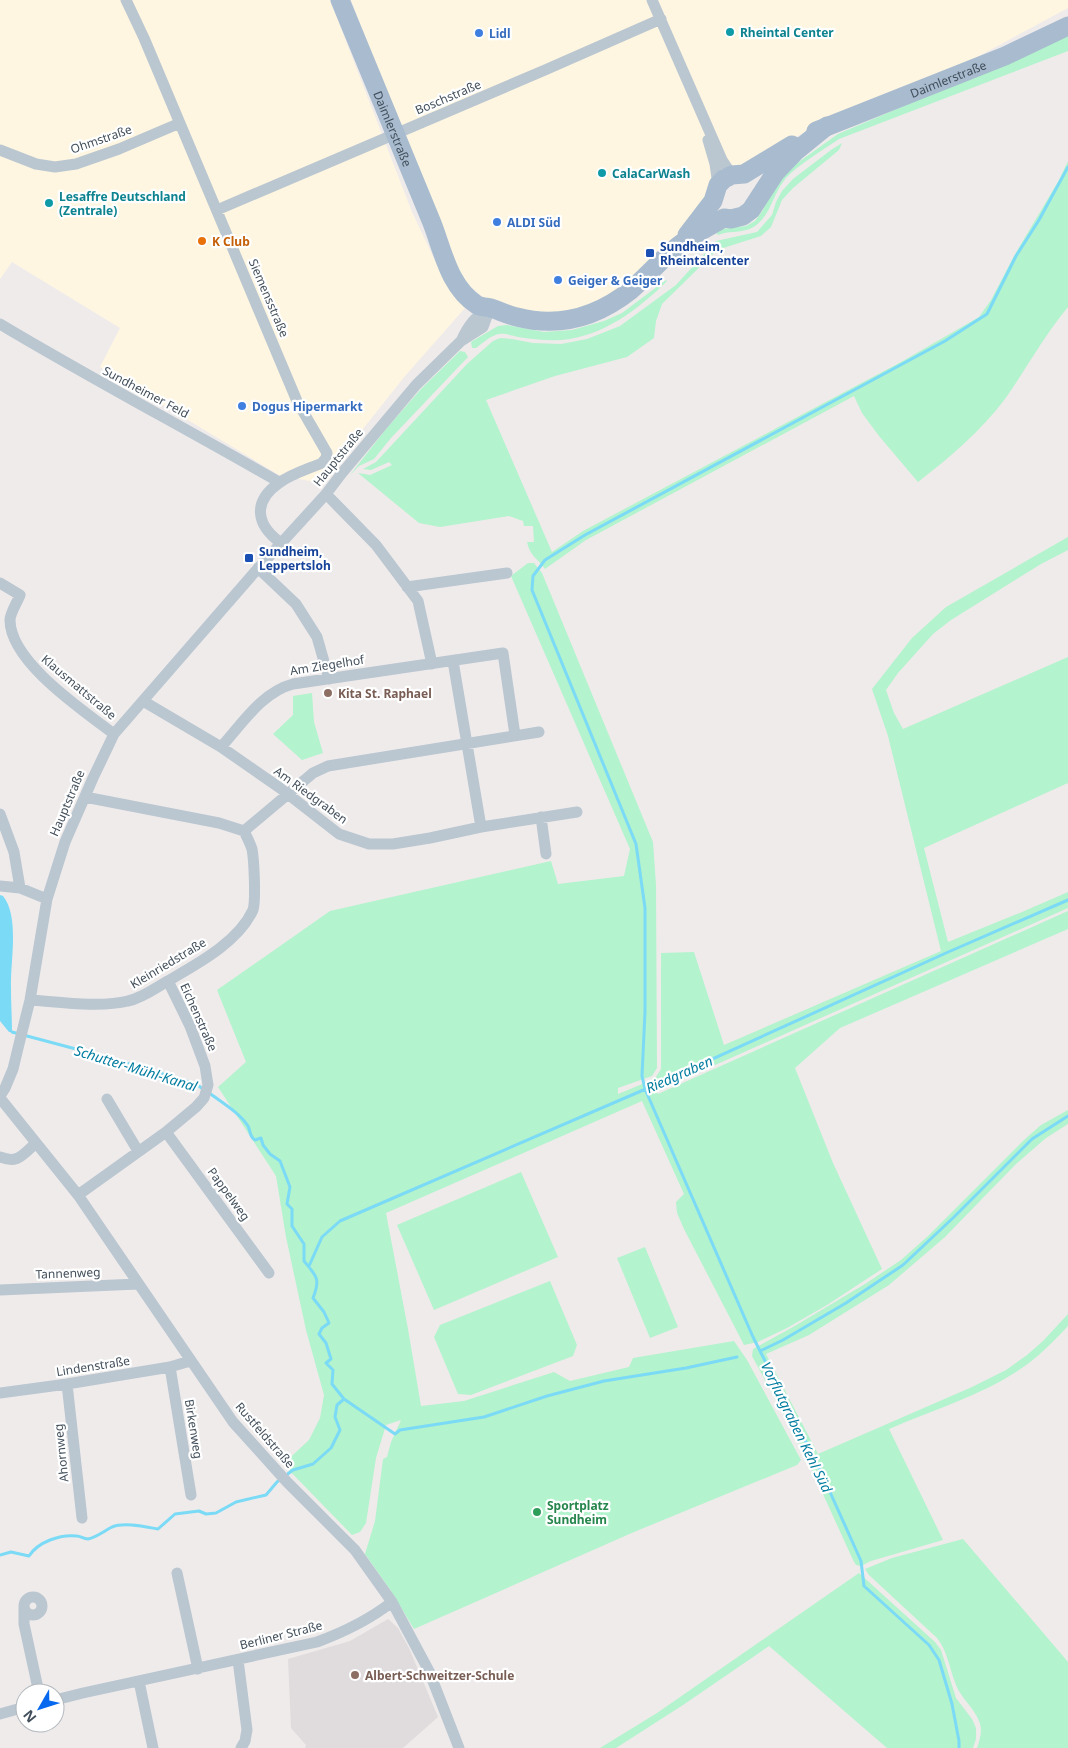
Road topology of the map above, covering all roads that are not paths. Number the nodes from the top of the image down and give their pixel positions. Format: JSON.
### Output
{"nodes":[{"id":1,"x":126,"y":0,"type":"edge"},
{"id":2,"x":340,"y":0,"type":"edge"},
{"id":3,"x":652,"y":0,"type":"edge"},
{"id":4,"x":661,"y":19,"type":"junction"},
{"id":5,"x":1068,"y":26,"type":"edge"},
{"id":6,"x":701,"y":109,"type":"junction"},
{"id":7,"x":180,"y":123,"type":"junction"},
{"id":8,"x":827,"y":126,"type":"junction"},
{"id":9,"x":395,"y":135,"type":"junction"},
{"id":10,"x":0,"y":150,"type":"edge"},
{"id":11,"x":727,"y":184,"type":"junction"},
{"id":12,"x":758,"y":197,"type":"junction"},
{"id":13,"x":217,"y":210,"type":"junction"},
{"id":14,"x":724,"y":218,"type":"junction"},
{"id":15,"x":681,"y":244,"type":"junction"},
{"id":16,"x":490,"y":308,"type":"junction"},
{"id":17,"x":0,"y":324,"type":"edge"},
{"id":18,"x":279,"y":482,"type":"junction"},
{"id":19,"x":326,"y":494,"type":"junction"},
{"id":20,"x":281,"y":543,"type":"junction"},
{"id":21,"x":258,"y":568,"type":"junction"},
{"id":22,"x":508,"y":573,"type":"dead end"},
{"id":23,"x":0,"y":583,"type":"edge"},
{"id":24,"x":408,"y":587,"type":"junction"},
{"id":25,"x":12,"y":634,"type":"junction"},
{"id":26,"x":0,"y":638,"type":"edge"},
{"id":27,"x":453,"y":661,"type":"junction"},
{"id":28,"x":432,"y":664,"type":"junction"},
{"id":29,"x":329,"y":678,"type":"junction"},
{"id":30,"x":143,"y":700,"type":"junction"},
{"id":31,"x":539,"y":732,"type":"dead end"},
{"id":32,"x":114,"y":734,"type":"junction"},
{"id":33,"x":515,"y":736,"type":"junction"},
{"id":34,"x":466,"y":744,"type":"junction"},
{"id":35,"x":221,"y":747,"type":"junction"},
{"id":36,"x":287,"y":794,"type":"junction"},
{"id":37,"x":85,"y":797,"type":"junction"},
{"id":38,"x":577,"y":812,"type":"dead end"},
{"id":39,"x":0,"y":814,"type":"edge"},
{"id":40,"x":541,"y":818,"type":"junction"},
{"id":41,"x":480,"y":826,"type":"junction"},
{"id":42,"x":244,"y":832,"type":"junction"},
{"id":43,"x":546,"y":854,"type":"dead end"},
{"id":44,"x":0,"y":886,"type":"edge"},
{"id":45,"x":20,"y":888,"type":"junction"},
{"id":46,"x":47,"y":899,"type":"junction"},
{"id":47,"x":168,"y":981,"type":"junction"},
{"id":48,"x":30,"y":1000,"type":"junction"},
{"id":49,"x":0,"y":1097,"type":"edge"},
{"id":50,"x":107,"y":1099,"type":"dead end"},
{"id":51,"x":166,"y":1132,"type":"junction"},
{"id":52,"x":35,"y":1144,"type":"junction"},
{"id":53,"x":138,"y":1151,"type":"junction"},
{"id":54,"x":0,"y":1157,"type":"edge"},
{"id":55,"x":78,"y":1196,"type":"junction"},
{"id":56,"x":268,"y":1273,"type":"dead end"},
{"id":57,"x":138,"y":1284,"type":"junction"},
{"id":58,"x":0,"y":1290,"type":"edge"},
{"id":59,"x":190,"y":1361,"type":"junction"},
{"id":60,"x":170,"y":1367,"type":"junction"},
{"id":61,"x":67,"y":1384,"type":"junction"},
{"id":62,"x":0,"y":1393,"type":"edge"},
{"id":63,"x":191,"y":1495,"type":"dead end"},
{"id":64,"x":82,"y":1518,"type":"dead end"},
{"id":65,"x":177,"y":1573,"type":"dead end"},
{"id":66,"x":392,"y":1602,"type":"junction"},
{"id":67,"x":24,"y":1608,"type":"dead end"},
{"id":68,"x":238,"y":1660,"type":"junction"},
{"id":69,"x":198,"y":1669,"type":"junction"},
{"id":70,"x":139,"y":1681,"type":"junction"},
{"id":71,"x":37,"y":1683,"type":"edge"},
{"id":72,"x":65,"y":1698,"type":"edge"},
{"id":73,"x":15,"y":1710,"type":"edge"},
{"id":74,"x":0,"y":1714,"type":"edge"},
{"id":75,"x":153,"y":1748,"type":"edge"},
{"id":76,"x":242,"y":1748,"type":"edge"},
{"id":77,"x":459,"y":1748,"type":"edge"}],
"edges":[{"from":1,"to":7,"type":"street","name":"Siemensstraße"},
{"from":2,"to":9,"type":"main road","name":"Daimlerstraße"},
{"from":3,"to":4,"type":"street"},
{"from":4,"to":6,"type":"street"},
{"from":4,"to":9,"type":"street","name":"Boschstraße"},
{"from":5,"to":8,"type":"main road","name":"Daimlerstraße"},
{"from":6,"to":11,"type":"street"},
{"from":6,"to":11,"type":"street"},
{"from":7,"to":10,"type":"street","name":"Ohmstraße"},
{"from":7,"to":13,"type":"street","name":"Siemensstraße"},
{"from":8,"to":11,"type":"main road","name":"Daimlerstraße"},
{"from":8,"to":12,"type":"main road","name":"Daimlerstraße"},
{"from":9,"to":13,"type":"street","name":"Boschstraße"},
{"from":9,"to":16,"type":"main road","name":"Daimlerstraße"},
{"from":11,"to":12,"type":"main road"},
{"from":11,"to":14,"type":"main road"},
{"from":11,"to":15,"type":"main road","name":"Daimlerstraße"},
{"from":12,"to":14,"type":"main road","name":"Daimlerstraße"},
{"from":13,"to":18,"type":"street","name":"Siemensstraße"},
{"from":14,"to":15,"type":"main road","name":"Daimlerstraße"},
{"from":15,"to":16,"type":"main road","name":"Daimlerstraße"},
{"from":16,"to":19,"type":"street","name":"Hauptstraße"},
{"from":17,"to":18,"type":"street","name":"Sundheimer Feld"},
{"from":18,"to":20,"type":"street","name":"Siemensstraße"},
{"from":19,"to":20,"type":"street","name":"Hauptstraße"},
{"from":19,"to":24,"type":"street"},
{"from":20,"to":21,"type":"street","name":"Hauptstraße"},
{"from":21,"to":29,"type":"street"},
{"from":21,"to":30,"type":"street","name":"Hauptstraße"},
{"from":22,"to":24,"type":"street"},
{"from":23,"to":25,"type":"street"},
{"from":24,"to":28,"type":"street"},
{"from":25,"to":26,"type":"street"},
{"from":25,"to":32,"type":"street","name":"Klausmattstraße"},
{"from":27,"to":28,"type":"street","name":"Am Ziegelhof"},
{"from":27,"to":33,"type":"street","name":"Am Ziegelhof"},
{"from":27,"to":34,"type":"street"},
{"from":28,"to":29,"type":"street","name":"Am Ziegelhof"},
{"from":29,"to":35,"type":"street","name":"Am Ziegelhof"},
{"from":30,"to":32,"type":"street","name":"Hauptstraße"},
{"from":30,"to":35,"type":"street"},
{"from":31,"to":33,"type":"street"},
{"from":32,"to":37,"type":"street","name":"Hauptstraße"},
{"from":33,"to":34,"type":"street"},
{"from":34,"to":36,"type":"street"},
{"from":34,"to":41,"type":"street"},
{"from":35,"to":36,"type":"street","name":"Am Riedgraben"},
{"from":36,"to":41,"type":"street","name":"Am Riedgraben"},
{"from":36,"to":42,"type":"street"},
{"from":37,"to":42,"type":"street"},
{"from":37,"to":46,"type":"street","name":"Hauptstraße"},
{"from":38,"to":40,"type":"street","name":"Am Riedgraben"},
{"from":39,"to":45,"type":"street"},
{"from":40,"to":41,"type":"street","name":"Am Riedgraben"},
{"from":40,"to":43,"type":"street"},
{"from":42,"to":47,"type":"street","name":"Kleinriedstraße"},
{"from":44,"to":45,"type":"street"},
{"from":45,"to":46,"type":"street"},
{"from":46,"to":48,"type":"street","name":"Hauptstraße"},
{"from":47,"to":48,"type":"street","name":"Kleinriedstraße"},
{"from":47,"to":51,"type":"street","name":"Eichenstraße"},
{"from":48,"to":49,"type":"street","name":"Hauptstraße"},
{"from":49,"to":52,"type":"street","name":"Rustfeldstraße"},
{"from":50,"to":53,"type":"street"},
{"from":51,"to":53,"type":"street","name":"Eichenstraße"},
{"from":51,"to":56,"type":"street","name":"Pappelweg"},
{"from":52,"to":54,"type":"street"},
{"from":52,"to":55,"type":"street","name":"Rustfeldstraße"},
{"from":53,"to":55,"type":"street","name":"Eichenstraße"},
{"from":55,"to":57,"type":"street","name":"Rustfeldstraße"},
{"from":57,"to":58,"type":"street","name":"Tannenweg"},
{"from":57,"to":59,"type":"street","name":"Rustfeldstraße"},
{"from":59,"to":60,"type":"street","name":"Lindenstraße"},
{"from":59,"to":66,"type":"street","name":"Rustfeldstraße"},
{"from":60,"to":61,"type":"street","name":"Lindenstraße"},
{"from":60,"to":63,"type":"street","name":"Birkenweg"},
{"from":61,"to":62,"type":"street","name":"Lindenstraße"},
{"from":61,"to":64,"type":"street","name":"Ahornweg"},
{"from":65,"to":69,"type":"street"},
{"from":66,"to":68,"type":"street","name":"Berliner Straße"},
{"from":66,"to":77,"type":"street","name":"Rustfeldstraße"},
{"from":67,"to":71,"type":"street"},
{"from":68,"to":69,"type":"street","name":"Berliner Straße"},
{"from":68,"to":76,"type":"street"},
{"from":69,"to":70,"type":"street","name":"Berliner Straße"},
{"from":70,"to":72,"type":"street","name":"Berliner Straße"},
{"from":70,"to":75,"type":"street"},
{"from":73,"to":74,"type":"street"}]}
